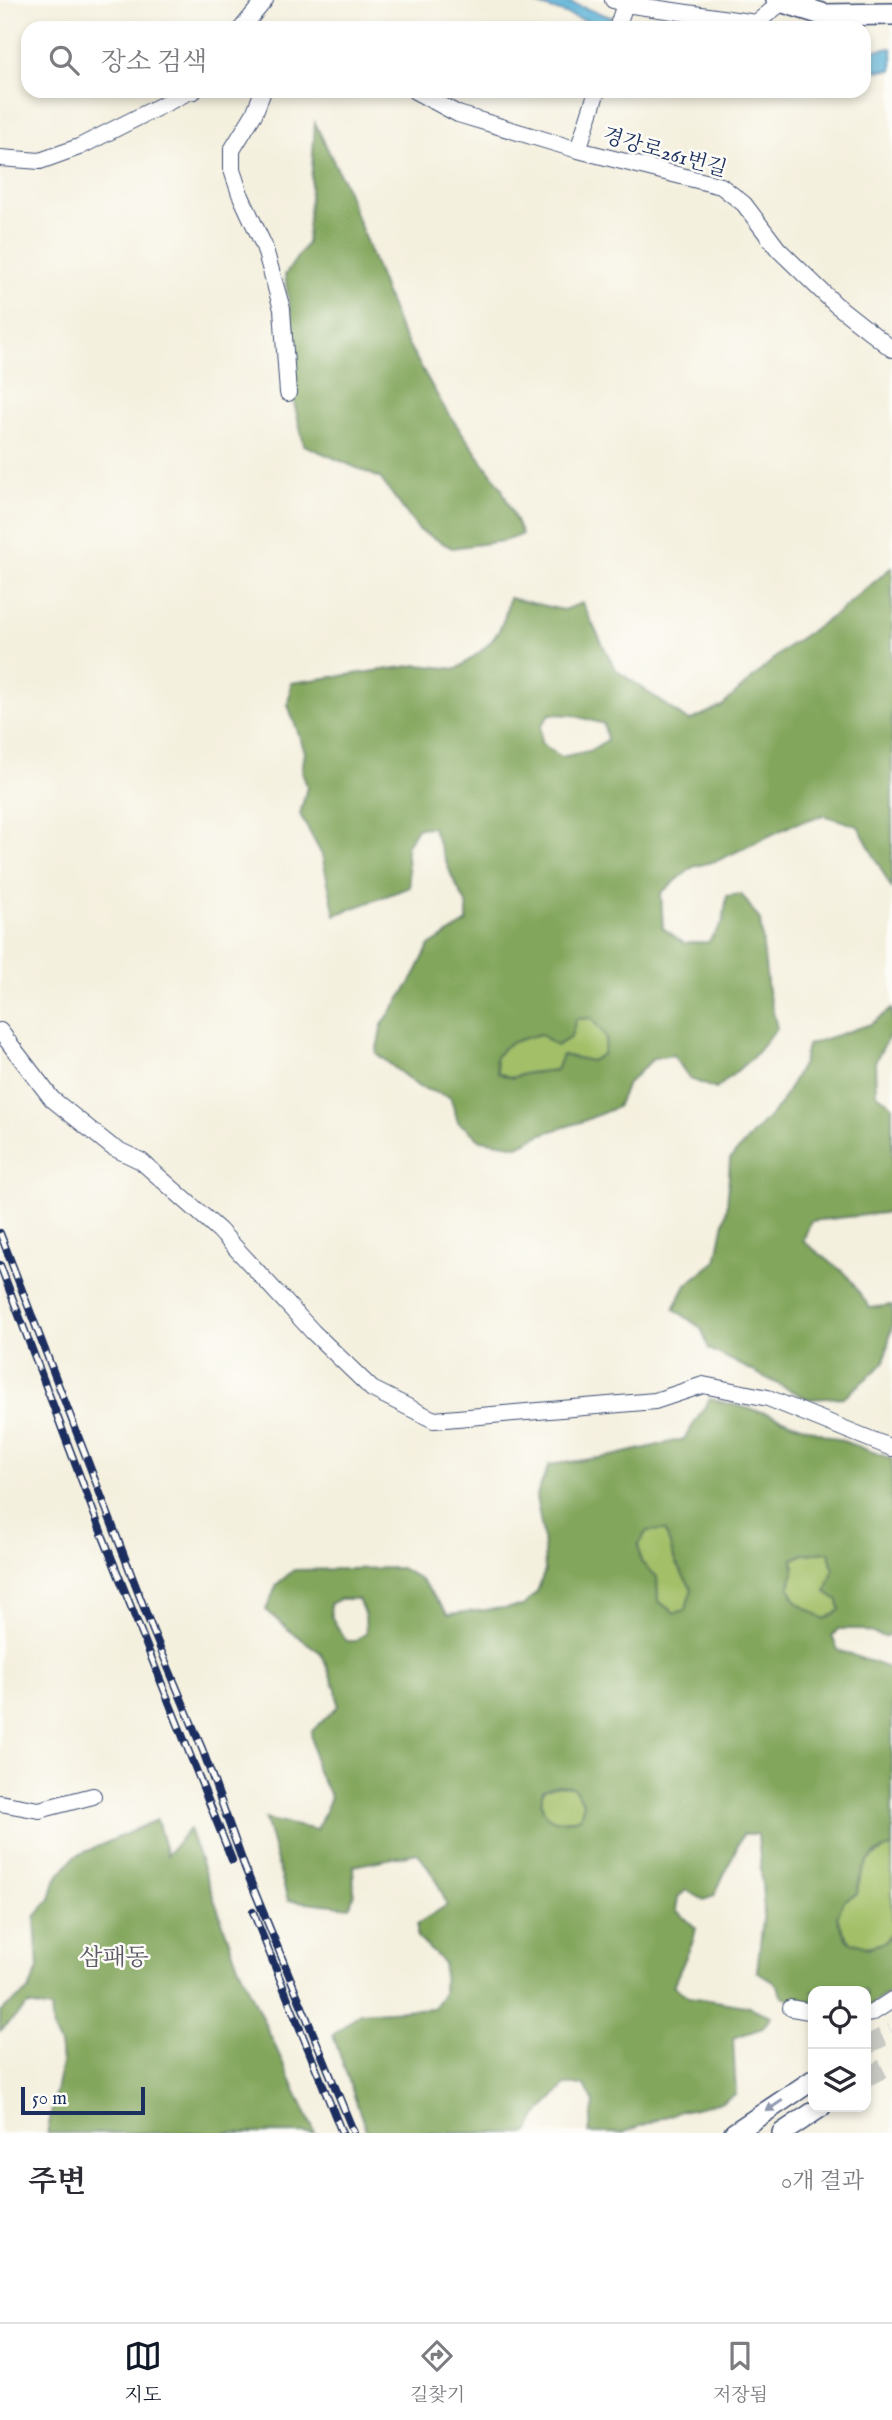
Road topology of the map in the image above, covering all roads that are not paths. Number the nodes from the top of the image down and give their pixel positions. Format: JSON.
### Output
{"nodes":[{"id":1,"x":265,"y":0,"type":"edge"},
{"id":2,"x":779,"y":1,"type":"edge"},
{"id":3,"x":619,"y":11,"type":"edge"},
{"id":4,"x":892,"y":14,"type":"edge"},
{"id":5,"x":248,"y":21,"type":"edge"},
{"id":6,"x":733,"y":21,"type":"edge"},
{"id":7,"x":758,"y":21,"type":"edge"},
{"id":8,"x":177,"y":98,"type":"edge"},
{"id":9,"x":260,"y":98,"type":"edge"},
{"id":10,"x":428,"y":98,"type":"edge"},
{"id":11,"x":595,"y":98,"type":"edge"},
{"id":12,"x":578,"y":150,"type":"junction"},
{"id":13,"x":0,"y":158,"type":"edge"},
{"id":14,"x":892,"y":349,"type":"edge"},
{"id":15,"x":288,"y":393,"type":"dead end"},
{"id":16,"x":0,"y":1031,"type":"edge"},
{"id":17,"x":892,"y":1448,"type":"edge"},
{"id":18,"x":93,"y":1796,"type":"dead end"},
{"id":19,"x":0,"y":1803,"type":"edge"},
{"id":20,"x":892,"y":2000,"type":"edge"},
{"id":21,"x":791,"y":2008,"type":"dead end"},
{"id":22,"x":808,"y":2011,"type":"edge"},
{"id":23,"x":871,"y":2013,"type":"edge"},
{"id":24,"x":808,"y":2083,"type":"edge"},
{"id":25,"x":814,"y":2112,"type":"edge"},
{"id":26,"x":734,"y":2133,"type":"edge"},
{"id":27,"x":782,"y":2133,"type":"edge"}],
"edges":[{"from":1,"to":5,"type":"street"},
{"from":2,"to":4,"type":"main road"},
{"from":2,"to":7,"type":"street"},
{"from":3,"to":6,"type":"street"},
{"from":8,"to":13,"type":"street"},
{"from":9,"to":15,"type":"street"},
{"from":10,"to":12,"type":"street","name":"경강로261번길"},
{"from":11,"to":12,"type":"street"},
{"from":12,"to":14,"type":"street","name":"경강로261번길"},
{"from":16,"to":17,"type":"street"},
{"from":18,"to":19,"type":"street"},
{"from":20,"to":23,"type":"street"},
{"from":21,"to":22,"type":"street"},
{"from":24,"to":26,"type":"street","one_way":true},
{"from":25,"to":27,"type":"street"}]}
